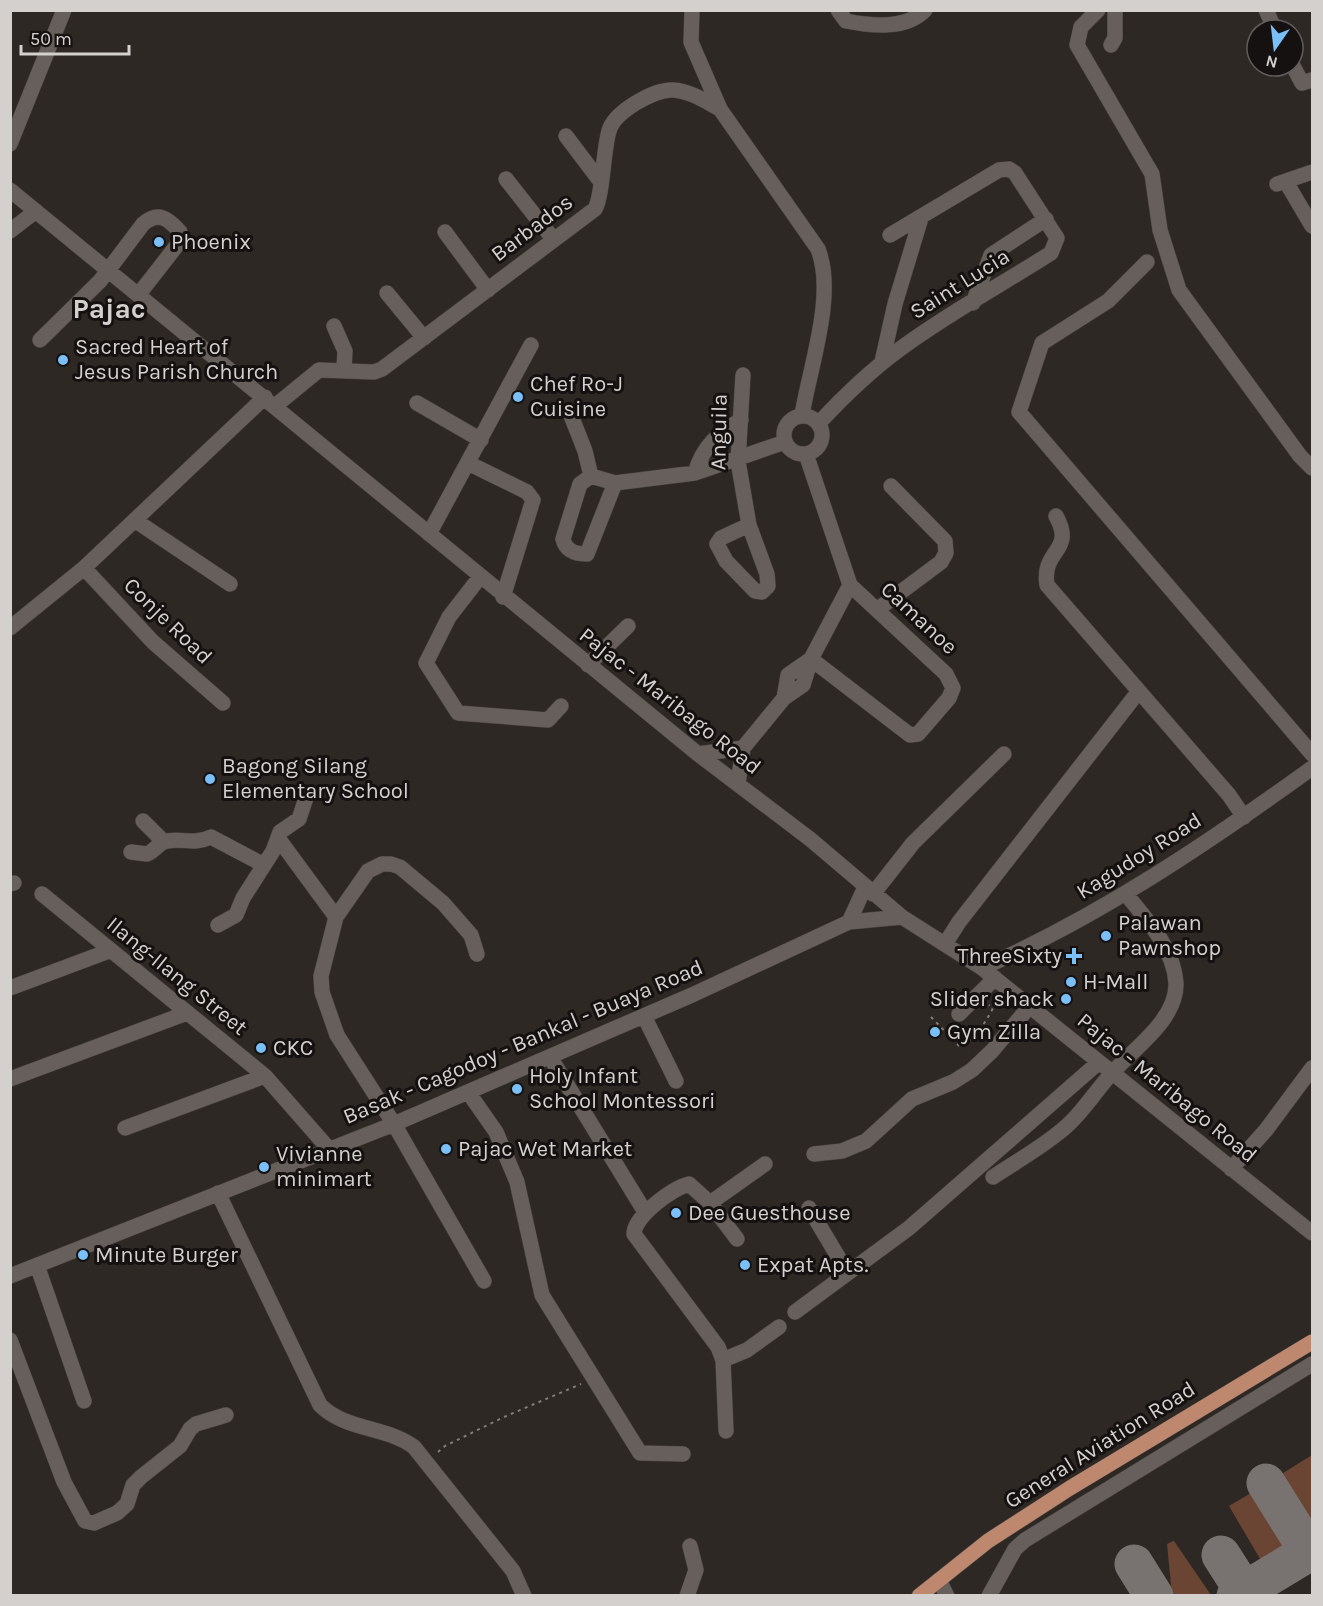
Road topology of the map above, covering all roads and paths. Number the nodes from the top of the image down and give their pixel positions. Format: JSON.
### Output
{"nodes":[{"id":1,"x":64,"y":10,"type":"edge"},
{"id":2,"x":693,"y":10,"type":"edge"},
{"id":3,"x":838,"y":10,"type":"edge"},
{"id":4,"x":925,"y":10,"type":"edge"},
{"id":5,"x":1098,"y":10,"type":"edge"},
{"id":6,"x":1115,"y":10,"type":"edge"},
{"id":7,"x":1111,"y":45,"type":"dead end"},
{"id":8,"x":1299,"y":78,"type":"edge"},
{"id":9,"x":1312,"y":80,"type":"edge"},
{"id":10,"x":720,"y":109,"type":"junction"},
{"id":11,"x":566,"y":136,"type":"dead end"},
{"id":12,"x":10,"y":144,"type":"edge"},
{"id":13,"x":1312,"y":172,"type":"edge"},
{"id":14,"x":506,"y":179,"type":"dead end"},
{"id":15,"x":600,"y":181,"type":"junction"},
{"id":16,"x":10,"y":190,"type":"edge"},
{"id":17,"x":36,"y":211,"type":"junction"},
{"id":18,"x":921,"y":218,"type":"junction"},
{"id":19,"x":1046,"y":219,"type":"junction"},
{"id":20,"x":1312,"y":226,"type":"edge"},
{"id":21,"x":10,"y":231,"type":"edge"},
{"id":22,"x":445,"y":232,"type":"dead end"},
{"id":23,"x":890,"y":235,"type":"dead end"},
{"id":24,"x":554,"y":240,"type":"junction"},
{"id":25,"x":1147,"y":262,"type":"dead end"},
{"id":26,"x":109,"y":269,"type":"junction"},
{"id":27,"x":488,"y":290,"type":"junction"},
{"id":28,"x":387,"y":293,"type":"dead end"},
{"id":29,"x":139,"y":294,"type":"junction"},
{"id":30,"x":973,"y":303,"type":"junction"},
{"id":31,"x":334,"y":326,"type":"dead end"},
{"id":32,"x":423,"y":338,"type":"junction"},
{"id":33,"x":40,"y":340,"type":"dead end"},
{"id":34,"x":531,"y":345,"type":"dead end"},
{"id":35,"x":882,"y":362,"type":"junction"},
{"id":36,"x":344,"y":369,"type":"junction"},
{"id":37,"x":743,"y":375,"type":"dead end"},
{"id":38,"x":270,"y":401,"type":"junction"},
{"id":39,"x":417,"y":403,"type":"dead end"},
{"id":40,"x":802,"y":415,"type":"junction"},
{"id":41,"x":572,"y":418,"type":"dead end"},
{"id":42,"x":741,"y":420,"type":"junction"},
{"id":43,"x":819,"y":423,"type":"junction"},
{"id":44,"x":481,"y":440,"type":"junction"},
{"id":45,"x":785,"y":442,"type":"junction"},
{"id":46,"x":806,"y":454,"type":"junction"},
{"id":47,"x":738,"y":460,"type":"junction"},
{"id":48,"x":468,"y":463,"type":"junction"},
{"id":49,"x":1312,"y":468,"type":"edge"},
{"id":50,"x":695,"y":473,"type":"junction"},
{"id":51,"x":591,"y":476,"type":"junction"},
{"id":52,"x":615,"y":483,"type":"junction"},
{"id":53,"x":891,"y":486,"type":"dead end"},
{"id":54,"x":1056,"y":516,"type":"dead end"},
{"id":55,"x":136,"y":521,"type":"junction"},
{"id":56,"x":749,"y":525,"type":"dead end"},
{"id":57,"x":429,"y":534,"type":"junction"},
{"id":58,"x":84,"y":568,"type":"junction"},
{"id":59,"x":480,"y":577,"type":"junction"},
{"id":60,"x":230,"y":584,"type":"dead end"},
{"id":61,"x":850,"y":585,"type":"junction"},
{"id":62,"x":503,"y":597,"type":"junction"},
{"id":63,"x":878,"y":609,"type":"junction"},
{"id":64,"x":628,"y":626,"type":"dead end"},
{"id":65,"x":10,"y":628,"type":"edge"},
{"id":66,"x":811,"y":659,"type":"junction"},
{"id":67,"x":588,"y":665,"type":"junction"},
{"id":68,"x":1139,"y":691,"type":"junction"},
{"id":69,"x":223,"y":704,"type":"dead end"},
{"id":70,"x":561,"y":706,"type":"dead end"},
{"id":71,"x":743,"y":748,"type":"junction"},
{"id":72,"x":698,"y":754,"type":"junction"},
{"id":73,"x":1004,"y":754,"type":"dead end"},
{"id":74,"x":1312,"y":754,"type":"edge"},
{"id":75,"x":1312,"y":768,"type":"edge"},
{"id":76,"x":738,"y":784,"type":"junction"},
{"id":77,"x":308,"y":795,"type":"dead end"},
{"id":78,"x":1244,"y":817,"type":"junction"},
{"id":79,"x":143,"y":821,"type":"dead end"},
{"id":80,"x":278,"y":838,"type":"junction"},
{"id":81,"x":163,"y":841,"type":"junction"},
{"id":82,"x":131,"y":852,"type":"dead end"},
{"id":83,"x":264,"y":865,"type":"junction"},
{"id":84,"x":869,"y":890,"type":"junction"},
{"id":85,"x":42,"y":894,"type":"dead end"},
{"id":86,"x":1125,"y":894,"type":"junction"},
{"id":87,"x":336,"y":917,"type":"junction"},
{"id":88,"x":902,"y":917,"type":"junction"},
{"id":89,"x":849,"y":922,"type":"junction"},
{"id":90,"x":218,"y":925,"type":"dead end"},
{"id":91,"x":945,"y":944,"type":"junction"},
{"id":92,"x":110,"y":951,"type":"junction"},
{"id":93,"x":477,"y":954,"type":"dead end"},
{"id":94,"x":982,"y":968,"type":"junction"},
{"id":95,"x":995,"y":978,"type":"junction"},
{"id":96,"x":10,"y":988,"type":"edge"},
{"id":97,"x":1030,"y":1006,"type":"junction"},
{"id":98,"x":187,"y":1013,"type":"junction"},
{"id":99,"x":959,"y":1014,"type":"dead end"},
{"id":100,"x":644,"y":1016,"type":"junction"},
{"id":101,"x":550,"y":1057,"type":"junction"},
{"id":102,"x":1098,"y":1063,"type":"junction"},
{"id":103,"x":1312,"y":1068,"type":"edge"},
{"id":104,"x":1111,"y":1074,"type":"junction"},
{"id":105,"x":266,"y":1076,"type":"junction"},
{"id":106,"x":10,"y":1079,"type":"edge"},
{"id":107,"x":676,"y":1081,"type":"dead end"},
{"id":108,"x":468,"y":1092,"type":"junction"},
{"id":109,"x":394,"y":1124,"type":"junction"},
{"id":110,"x":124,"y":1128,"type":"dead end"},
{"id":111,"x":328,"y":1148,"type":"junction"},
{"id":112,"x":814,"y":1154,"type":"dead end"},
{"id":113,"x":765,"y":1164,"type":"dead end"},
{"id":114,"x":1231,"y":1168,"type":"junction"},
{"id":115,"x":993,"y":1177,"type":"dead end"},
{"id":116,"x":218,"y":1193,"type":"junction"},
{"id":117,"x":707,"y":1202,"type":"junction"},
{"id":118,"x":809,"y":1208,"type":"dead end"},
{"id":119,"x":645,"y":1212,"type":"junction"},
{"id":120,"x":1312,"y":1233,"type":"edge"},
{"id":121,"x":737,"y":1239,"type":"dead end"},
{"id":122,"x":38,"y":1265,"type":"junction"},
{"id":123,"x":850,"y":1270,"type":"junction"},
{"id":124,"x":10,"y":1276,"type":"edge"},
{"id":125,"x":484,"y":1281,"type":"dead end"},
{"id":126,"x":795,"y":1312,"type":"dead end"},
{"id":127,"x":779,"y":1328,"type":"dead end"},
{"id":128,"x":10,"y":1340,"type":"edge"},
{"id":129,"x":1312,"y":1342,"type":"edge"},
{"id":130,"x":723,"y":1360,"type":"junction"},
{"id":131,"x":1312,"y":1364,"type":"edge"},
{"id":132,"x":593,"y":1379,"type":"junction"},
{"id":133,"x":84,"y":1401,"type":"dead end"},
{"id":134,"x":225,"y":1415,"type":"dead end"},
{"id":135,"x":726,"y":1431,"type":"dead end"},
{"id":136,"x":683,"y":1454,"type":"dead end"},
{"id":137,"x":428,"y":1462,"type":"junction"},
{"id":138,"x":690,"y":1546,"type":"dead end"},
{"id":139,"x":939,"y":1580,"type":"junction"},
{"id":140,"x":524,"y":1596,"type":"edge"},
{"id":141,"x":687,"y":1596,"type":"edge"},
{"id":142,"x":919,"y":1596,"type":"edge"},
{"id":143,"x":947,"y":1596,"type":"edge"},
{"id":144,"x":989,"y":1596,"type":"edge"}],
"edges":[{"from":1,"to":12,"type":"street"},
{"from":2,"to":10,"type":"street"},
{"from":3,"to":4,"type":"street"},
{"from":5,"to":49,"type":"street"},
{"from":6,"to":7,"type":"street"},
{"from":8,"to":9,"type":"street"},
{"from":10,"to":15,"type":"street","name":"Barbados"},
{"from":10,"to":40,"type":"street","name":"Barbados"},
{"from":11,"to":15,"type":"street"},
{"from":13,"to":20,"type":"street"},
{"from":14,"to":24,"type":"street"},
{"from":15,"to":24,"type":"street","name":"Barbados"},
{"from":16,"to":17,"type":"street","name":"Pajac - Maribago Road"},
{"from":17,"to":21,"type":"street"},
{"from":17,"to":26,"type":"street","name":"Pajac - Maribago Road"},
{"from":18,"to":19,"type":"street","name":"Saint Lucia"},
{"from":18,"to":23,"type":"street"},
{"from":18,"to":35,"type":"street"},
{"from":19,"to":30,"type":"street"},
{"from":19,"to":30,"type":"street","name":"Saint Lucia"},
{"from":22,"to":27,"type":"street"},
{"from":24,"to":27,"type":"street","name":"Barbados"},
{"from":25,"to":74,"type":"street"},
{"from":26,"to":29,"type":"street","name":"Pajac - Maribago Road"},
{"from":26,"to":29,"type":"street"},
{"from":26,"to":33,"type":"street"},
{"from":27,"to":32,"type":"street","name":"Barbados"},
{"from":28,"to":32,"type":"street"},
{"from":29,"to":38,"type":"street","name":"Pajac - Maribago Road"},
{"from":30,"to":35,"type":"street","name":"Saint Lucia"},
{"from":31,"to":36,"type":"street"},
{"from":32,"to":36,"type":"street","name":"Barbados"},
{"from":34,"to":44,"type":"street"},
{"from":35,"to":43,"type":"street","name":"Saint Lucia"},
{"from":36,"to":38,"type":"street","name":"Barbados"},
{"from":37,"to":42,"type":"street","name":"Anguila"},
{"from":38,"to":55,"type":"street","name":"Barbados"},
{"from":38,"to":57,"type":"street","name":"Pajac - Maribago Road"},
{"from":39,"to":44,"type":"street"},
{"from":40,"to":43,"type":"street"},
{"from":40,"to":45,"type":"street"},
{"from":41,"to":51,"type":"street"},
{"from":42,"to":47,"type":"street","name":"Anguila"},
{"from":42,"to":50,"type":"street"},
{"from":43,"to":46,"type":"street"},
{"from":44,"to":48,"type":"street"},
{"from":45,"to":46,"type":"street"},
{"from":45,"to":47,"type":"street"},
{"from":46,"to":61,"type":"street"},
{"from":47,"to":50,"type":"street"},
{"from":47,"to":56,"type":"street","name":"Anguila"},
{"from":48,"to":57,"type":"street"},
{"from":48,"to":62,"type":"street"},
{"from":50,"to":52,"type":"street"},
{"from":51,"to":52,"type":"street"},
{"from":51,"to":52,"type":"street"},
{"from":53,"to":63,"type":"street"},
{"from":54,"to":68,"type":"street"},
{"from":55,"to":58,"type":"street","name":"Barbados"},
{"from":55,"to":60,"type":"street"},
{"from":57,"to":59,"type":"street","name":"Pajac - Maribago Road"},
{"from":58,"to":65,"type":"street","name":"Barbados"},
{"from":58,"to":69,"type":"street","name":"Conje Road"},
{"from":59,"to":62,"type":"street","name":"Pajac - Maribago Road"},
{"from":59,"to":70,"type":"street"},
{"from":61,"to":63,"type":"street","name":"Camanoe"},
{"from":61,"to":66,"type":"street","name":"Camanoe"},
{"from":62,"to":67,"type":"street","name":"Pajac - Maribago Road"},
{"from":63,"to":66,"type":"street","name":"Camanoe"},
{"from":64,"to":67,"type":"street"},
{"from":66,"to":71,"type":"street"},
{"from":67,"to":72,"type":"street","name":"Pajac - Maribago Road"},
{"from":68,"to":78,"type":"street"},
{"from":68,"to":91,"type":"street"},
{"from":71,"to":72,"type":"street"},
{"from":71,"to":76,"type":"street"},
{"from":72,"to":76,"type":"street","name":"Pajac - Maribago Road"},
{"from":73,"to":84,"type":"street"},
{"from":75,"to":78,"type":"street","name":"Kagudoy Road"},
{"from":76,"to":84,"type":"street","name":"Pajac - Maribago Road"},
{"from":77,"to":80,"type":"street"},
{"from":78,"to":86,"type":"street","name":"Kagudoy Road"},
{"from":79,"to":81,"type":"street"},
{"from":80,"to":83,"type":"street"},
{"from":80,"to":87,"type":"street"},
{"from":81,"to":82,"type":"street"},
{"from":81,"to":83,"type":"street"},
{"from":83,"to":90,"type":"street"},
{"from":84,"to":88,"type":"street","name":"Pajac - Maribago Road"},
{"from":84,"to":89,"type":"street"},
{"from":85,"to":92,"type":"street","name":"Ilang-Ilang Street"},
{"from":86,"to":94,"type":"street","name":"Kagudoy Road"},
{"from":86,"to":104,"type":"street"},
{"from":87,"to":93,"type":"street"},
{"from":87,"to":109,"type":"street"},
{"from":88,"to":89,"type":"street","name":"Basak - Cagodoy - Bankal - Buaya Road"},
{"from":88,"to":91,"type":"street","name":"Pajac - Maribago Road"},
{"from":89,"to":100,"type":"street","name":"Basak - Cagodoy - Bankal - Buaya Road"},
{"from":91,"to":94,"type":"street","name":"Pajac - Maribago Road"},
{"from":92,"to":96,"type":"street"},
{"from":92,"to":98,"type":"street","name":"Ilang-Ilang Street"},
{"from":94,"to":95,"type":"street","name":"Pajac - Maribago Road"},
{"from":95,"to":97,"type":"street","name":"Pajac - Maribago Road"},
{"from":95,"to":99,"type":"street"},
{"from":97,"to":102,"type":"street","name":"Pajac - Maribago Road"},
{"from":97,"to":112,"type":"street"},
{"from":98,"to":105,"type":"street","name":"Ilang-Ilang Street"},
{"from":98,"to":106,"type":"street"},
{"from":100,"to":101,"type":"street","name":"Basak - Cagodoy - Bankal - Buaya Road"},
{"from":100,"to":107,"type":"street"},
{"from":101,"to":108,"type":"street","name":"Basak - Cagodoy - Bankal - Buaya Road"},
{"from":101,"to":119,"type":"street"},
{"from":102,"to":104,"type":"street","name":"Pajac - Maribago Road"},
{"from":102,"to":123,"type":"street"},
{"from":103,"to":114,"type":"street"},
{"from":104,"to":114,"type":"street","name":"Pajac - Maribago Road"},
{"from":104,"to":115,"type":"street"},
{"from":105,"to":110,"type":"street"},
{"from":105,"to":111,"type":"street","name":"Ilang-Ilang Street"},
{"from":108,"to":109,"type":"street","name":"Basak - Cagodoy - Bankal - Buaya Road"},
{"from":108,"to":132,"type":"street"},
{"from":109,"to":111,"type":"street","name":"Basak - Cagodoy - Bankal - Buaya Road"},
{"from":109,"to":125,"type":"street"},
{"from":111,"to":116,"type":"street","name":"Basak - Cagodoy - Bankal - Buaya Road"},
{"from":113,"to":117,"type":"street"},
{"from":114,"to":120,"type":"street","name":"Pajac - Maribago Road"},
{"from":116,"to":122,"type":"street","name":"Basak - Cagodoy - Bankal - Buaya Road"},
{"from":116,"to":137,"type":"street"},
{"from":117,"to":119,"type":"street"},
{"from":117,"to":121,"type":"street"},
{"from":118,"to":123,"type":"street"},
{"from":119,"to":130,"type":"street"},
{"from":122,"to":124,"type":"street","name":"Basak - Cagodoy - Bankal - Buaya Road"},
{"from":122,"to":133,"type":"street"},
{"from":123,"to":126,"type":"street"},
{"from":127,"to":130,"type":"street"},
{"from":128,"to":134,"type":"street"},
{"from":129,"to":139,"type":"main road","name":"General Aviation Road"},
{"from":130,"to":135,"type":"street"},
{"from":131,"to":144,"type":"street"},
{"from":132,"to":136,"type":"street"},
{"from":132,"to":137,"type":"path"},
{"from":137,"to":140,"type":"street"},
{"from":138,"to":141,"type":"street"},
{"from":139,"to":142,"type":"main road","name":"General Aviation Road"},
{"from":139,"to":143,"type":"street"}]}
